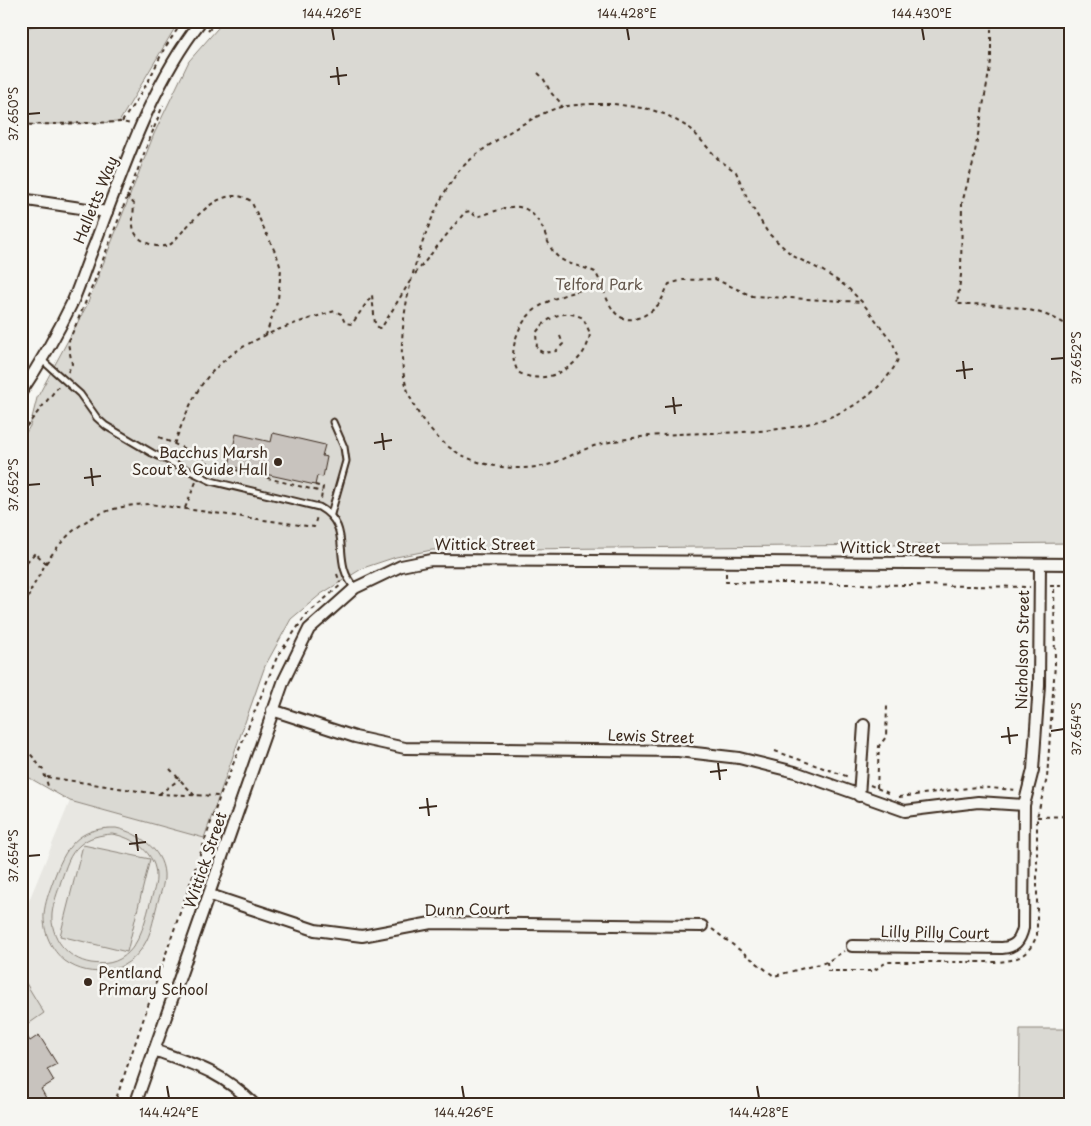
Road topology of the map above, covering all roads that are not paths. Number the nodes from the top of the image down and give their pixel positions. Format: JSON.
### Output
{"nodes":[{"id":1,"x":201,"y":21,"type":"edge"},
{"id":2,"x":21,"y":199,"type":"edge"},
{"id":3,"x":107,"y":212,"type":"junction"},
{"id":4,"x":42,"y":360,"type":"junction"},
{"id":5,"x":21,"y":392,"type":"edge"},
{"id":6,"x":333,"y":422,"type":"dead end"},
{"id":7,"x":331,"y":514,"type":"junction"},
{"id":8,"x":1040,"y":564,"type":"junction"},
{"id":9,"x":1070,"y":564,"type":"edge"},
{"id":10,"x":355,"y":588,"type":"junction"},
{"id":11,"x":272,"y":710,"type":"junction"},
{"id":12,"x":864,"y":725,"type":"dead end"},
{"id":13,"x":859,"y":796,"type":"junction"},
{"id":14,"x":1024,"y":805,"type":"junction"},
{"id":15,"x":210,"y":895,"type":"junction"},
{"id":16,"x":702,"y":926,"type":"road end"},
{"id":17,"x":1016,"y":944,"type":"joint"},
{"id":18,"x":852,"y":946,"type":"road end"},
{"id":19,"x":154,"y":1050,"type":"junction"},
{"id":20,"x":135,"y":1105,"type":"edge"},
{"id":21,"x":255,"y":1105,"type":"edge"}],
"edges":[{"from":1,"to":3,"type":"street","name":"Halletts Way"},
{"from":2,"to":3,"type":"street"},
{"from":3,"to":4,"type":"street","name":"Halletts Way"},
{"from":4,"to":5,"type":"street","name":"Halletts Way"},
{"from":4,"to":7,"type":"lane"},
{"from":6,"to":7,"type":"lane"},
{"from":7,"to":10,"type":"lane"},
{"from":8,"to":9,"type":"street","name":"Wittick Street"},
{"from":8,"to":10,"type":"street","name":"Wittick Street"},
{"from":8,"to":14,"type":"street","name":"Nicholson Street"},
{"from":10,"to":11,"type":"street","name":"Wittick Street"},
{"from":11,"to":13,"type":"street","name":"Lewis Street"},
{"from":11,"to":15,"type":"street","name":"Wittick Street"},
{"from":12,"to":13,"type":"street"},
{"from":13,"to":14,"type":"street","name":"Lewis Street"},
{"from":14,"to":17,"type":"street","name":"Nicholson Street"},
{"from":15,"to":16,"type":"street","name":"Dunn Court"},
{"from":15,"to":19,"type":"street","name":"Wittick Street"},
{"from":17,"to":18,"type":"street","name":"Lilly Pilly Court"},
{"from":19,"to":20,"type":"street","name":"Wittick Street"},
{"from":19,"to":21,"type":"street"}]}
